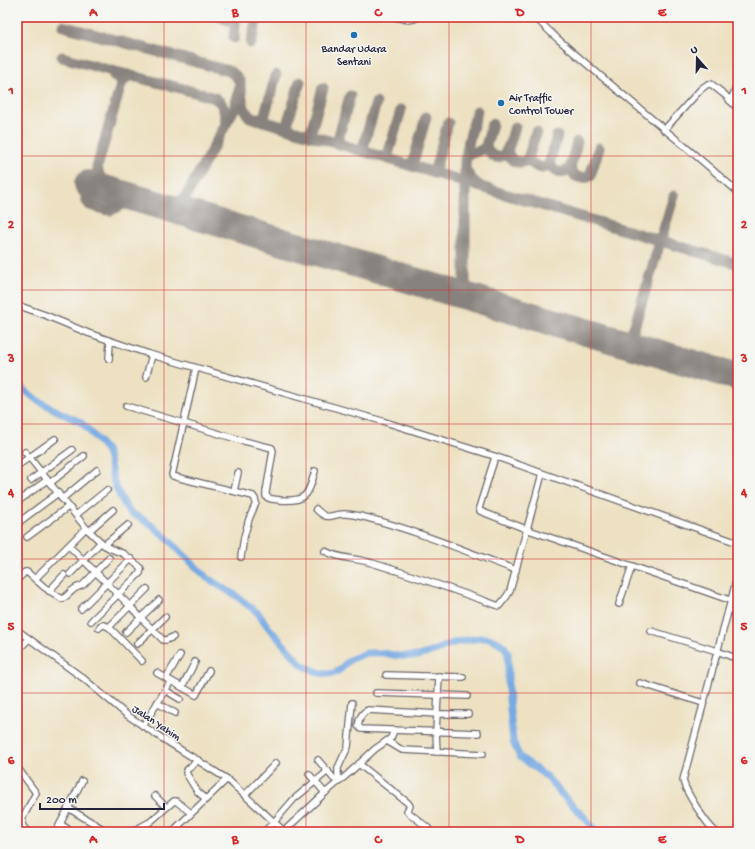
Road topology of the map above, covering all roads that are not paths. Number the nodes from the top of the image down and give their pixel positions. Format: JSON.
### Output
{"nodes":[{"id":1,"x":396,"y":17,"type":"edge"},
{"id":2,"x":418,"y":17,"type":"edge"},
{"id":3,"x":535,"y":17,"type":"edge"},
{"id":4,"x":738,"y":85,"type":"edge"},
{"id":5,"x":730,"y":101,"type":"junction"},
{"id":6,"x":738,"y":109,"type":"edge"},
{"id":7,"x":664,"y":130,"type":"junction"},
{"id":8,"x":738,"y":192,"type":"edge"},
{"id":9,"x":17,"y":305,"type":"edge"},
{"id":10,"x":110,"y":341,"type":"junction"},
{"id":11,"x":152,"y":355,"type":"junction"},
{"id":12,"x":109,"y":359,"type":"dead end"},
{"id":13,"x":196,"y":368,"type":"junction"},
{"id":14,"x":146,"y":377,"type":"dead end"},
{"id":15,"x":126,"y":406,"type":"dead end"},
{"id":16,"x":183,"y":423,"type":"junction"},
{"id":17,"x":55,"y":439,"type":"dead end"},
{"id":18,"x":72,"y":450,"type":"dead end"},
{"id":19,"x":25,"y":452,"type":"dead end"},
{"id":20,"x":84,"y":456,"type":"dead end"},
{"id":21,"x":495,"y":457,"type":"junction"},
{"id":22,"x":29,"y":458,"type":"junction"},
{"id":23,"x":20,"y":464,"type":"dead end"},
{"id":24,"x":97,"y":470,"type":"dead end"},
{"id":25,"x":314,"y":471,"type":"dead end"},
{"id":26,"x":41,"y":473,"type":"junction"},
{"id":27,"x":238,"y":473,"type":"dead end"},
{"id":28,"x":542,"y":474,"type":"junction"},
{"id":29,"x":31,"y":480,"type":"dead end"},
{"id":30,"x":48,"y":482,"type":"junction"},
{"id":31,"x":107,"y":490,"type":"dead end"},
{"id":32,"x":234,"y":491,"type":"junction"},
{"id":33,"x":58,"y":494,"type":"junction"},
{"id":34,"x":62,"y":499,"type":"junction"},
{"id":35,"x":17,"y":502,"type":"edge"},
{"id":36,"x":68,"y":507,"type":"junction"},
{"id":37,"x":316,"y":509,"type":"dead end"},
{"id":38,"x":113,"y":510,"type":"dead end"},
{"id":39,"x":76,"y":515,"type":"junction"},
{"id":40,"x":19,"y":522,"type":"dead end"},
{"id":41,"x":128,"y":525,"type":"dead end"},
{"id":42,"x":88,"y":529,"type":"junction"},
{"id":43,"x":526,"y":529,"type":"junction"},
{"id":44,"x":28,"y":537,"type":"dead end"},
{"id":45,"x":738,"y":543,"type":"edge"},
{"id":46,"x":102,"y":544,"type":"junction"},
{"id":47,"x":69,"y":546,"type":"junction"},
{"id":48,"x":325,"y":551,"type":"dead end"},
{"id":49,"x":241,"y":557,"type":"dead end"},
{"id":50,"x":109,"y":558,"type":"dead end"},
{"id":51,"x":131,"y":559,"type":"junction"},
{"id":52,"x":83,"y":560,"type":"junction"},
{"id":53,"x":632,"y":566,"type":"junction"},
{"id":54,"x":516,"y":570,"type":"junction"},
{"id":55,"x":95,"y":572,"type":"junction"},
{"id":56,"x":738,"y":574,"type":"edge"},
{"id":57,"x":35,"y":579,"type":"junction"},
{"id":58,"x":17,"y":580,"type":"edge"},
{"id":59,"x":107,"y":583,"type":"junction"},
{"id":60,"x":147,"y":589,"type":"dead end"},
{"id":61,"x":49,"y":591,"type":"junction"},
{"id":62,"x":118,"y":594,"type":"junction"},
{"id":63,"x":159,"y":600,"type":"dead end"},
{"id":64,"x":731,"y":601,"type":"junction"},
{"id":65,"x":738,"y":603,"type":"edge"},
{"id":66,"x":619,"y":604,"type":"dead end"},
{"id":67,"x":130,"y":606,"type":"junction"},
{"id":68,"x":81,"y":609,"type":"dead end"},
{"id":69,"x":141,"y":618,"type":"junction"},
{"id":70,"x":165,"y":618,"type":"dead end"},
{"id":71,"x":92,"y":621,"type":"dead end"},
{"id":72,"x":109,"y":627,"type":"junction"},
{"id":73,"x":99,"y":628,"type":"dead end"},
{"id":74,"x":152,"y":629,"type":"junction"},
{"id":75,"x":17,"y":630,"type":"edge"},
{"id":76,"x":126,"y":632,"type":"dead end"},
{"id":77,"x":651,"y":632,"type":"dead end"},
{"id":78,"x":172,"y":637,"type":"dead end"},
{"id":79,"x":29,"y":638,"type":"junction"},
{"id":80,"x":137,"y":644,"type":"dead end"},
{"id":81,"x":17,"y":651,"type":"edge"},
{"id":82,"x":717,"y":651,"type":"junction"},
{"id":83,"x":180,"y":655,"type":"dead end"},
{"id":84,"x":738,"y":659,"type":"edge"},
{"id":85,"x":142,"y":661,"type":"dead end"},
{"id":86,"x":195,"y":662,"type":"dead end"},
{"id":87,"x":209,"y":671,"type":"dead end"},
{"id":88,"x":157,"y":673,"type":"dead end"},
{"id":89,"x":386,"y":675,"type":"dead end"},
{"id":90,"x":439,"y":676,"type":"junction"},
{"id":91,"x":463,"y":677,"type":"dead end"},
{"id":92,"x":168,"y":679,"type":"junction"},
{"id":93,"x":640,"y":683,"type":"dead end"},
{"id":94,"x":182,"y":687,"type":"junction"},
{"id":95,"x":165,"y":690,"type":"junction"},
{"id":96,"x":376,"y":693,"type":"dead end"},
{"id":97,"x":438,"y":695,"type":"junction"},
{"id":98,"x":467,"y":696,"type":"dead end"},
{"id":99,"x":180,"y":699,"type":"dead end"},
{"id":100,"x":157,"y":703,"type":"junction"},
{"id":101,"x":352,"y":703,"type":"dead end"},
{"id":102,"x":703,"y":703,"type":"junction"},
{"id":103,"x":175,"y":713,"type":"dead end"},
{"id":104,"x":438,"y":714,"type":"junction"},
{"id":105,"x":468,"y":714,"type":"dead end"},
{"id":106,"x":143,"y":726,"type":"junction"},
{"id":107,"x":394,"y":730,"type":"junction"},
{"id":108,"x":436,"y":732,"type":"junction"},
{"id":109,"x":478,"y":733,"type":"dead end"},
{"id":110,"x":386,"y":741,"type":"junction"},
{"id":111,"x":437,"y":752,"type":"junction"},
{"id":112,"x":483,"y":754,"type":"dead end"},
{"id":113,"x":198,"y":760,"type":"junction"},
{"id":114,"x":318,"y":760,"type":"dead end"},
{"id":115,"x":276,"y":763,"type":"dead end"},
{"id":116,"x":359,"y":764,"type":"junction"},
{"id":117,"x":17,"y":767,"type":"edge"},
{"id":118,"x":328,"y":771,"type":"junction"},
{"id":119,"x":309,"y":774,"type":"dead end"},
{"id":120,"x":227,"y":779,"type":"junction"},
{"id":121,"x":334,"y":779,"type":"dead end"},
{"id":122,"x":82,"y":781,"type":"dead end"},
{"id":123,"x":340,"y":781,"type":"junction"},
{"id":124,"x":315,"y":782,"type":"junction"},
{"id":125,"x":325,"y":793,"type":"junction"},
{"id":126,"x":245,"y":795,"type":"junction"},
{"id":127,"x":154,"y":796,"type":"dead end"},
{"id":128,"x":206,"y":798,"type":"junction"},
{"id":129,"x":166,"y":807,"type":"junction"},
{"id":130,"x":68,"y":808,"type":"junction"},
{"id":131,"x":191,"y":813,"type":"junction"},
{"id":132,"x":274,"y":822,"type":"junction"},
{"id":133,"x":60,"y":824,"type":"junction"},
{"id":134,"x":428,"y":828,"type":"dead end"},
{"id":135,"x":25,"y":829,"type":"dead end"},
{"id":136,"x":178,"y":829,"type":"edge"},
{"id":137,"x":285,"y":831,"type":"edge"},
{"id":138,"x":56,"y":832,"type":"edge"},
{"id":139,"x":73,"y":832,"type":"edge"},
{"id":140,"x":108,"y":832,"type":"edge"},
{"id":141,"x":131,"y":832,"type":"edge"},
{"id":142,"x":172,"y":832,"type":"edge"},
{"id":143,"x":264,"y":832,"type":"edge"},
{"id":144,"x":716,"y":832,"type":"edge"}],
"edges":[{"from":1,"to":2,"type":"street"},
{"from":3,"to":7,"type":"street"},
{"from":4,"to":5,"type":"street"},
{"from":5,"to":6,"type":"street"},
{"from":5,"to":7,"type":"street"},
{"from":7,"to":8,"type":"street"},
{"from":9,"to":10,"type":"street"},
{"from":10,"to":11,"type":"street"},
{"from":10,"to":12,"type":"street"},
{"from":11,"to":13,"type":"street"},
{"from":11,"to":14,"type":"street"},
{"from":13,"to":16,"type":"street"},
{"from":13,"to":21,"type":"street"},
{"from":15,"to":16,"type":"street"},
{"from":16,"to":25,"type":"street"},
{"from":16,"to":32,"type":"street"},
{"from":17,"to":22,"type":"street"},
{"from":18,"to":26,"type":"street"},
{"from":19,"to":22,"type":"street"},
{"from":20,"to":30,"type":"street"},
{"from":21,"to":28,"type":"street"},
{"from":21,"to":43,"type":"street"},
{"from":22,"to":23,"type":"street"},
{"from":22,"to":26,"type":"street"},
{"from":24,"to":34,"type":"street"},
{"from":26,"to":29,"type":"street"},
{"from":26,"to":30,"type":"street"},
{"from":27,"to":32,"type":"street"},
{"from":28,"to":43,"type":"street"},
{"from":28,"to":45,"type":"street"},
{"from":30,"to":33,"type":"street"},
{"from":30,"to":35,"type":"street"},
{"from":31,"to":39,"type":"street"},
{"from":32,"to":49,"type":"street"},
{"from":33,"to":34,"type":"street"},
{"from":33,"to":40,"type":"street"},
{"from":34,"to":36,"type":"street"},
{"from":36,"to":39,"type":"street"},
{"from":36,"to":44,"type":"street"},
{"from":37,"to":54,"type":"street"},
{"from":38,"to":42,"type":"street"},
{"from":39,"to":42,"type":"street"},
{"from":41,"to":46,"type":"street"},
{"from":42,"to":46,"type":"street"},
{"from":42,"to":47,"type":"street"},
{"from":43,"to":53,"type":"street"},
{"from":43,"to":54,"type":"street"},
{"from":46,"to":51,"type":"street"},
{"from":46,"to":52,"type":"street"},
{"from":47,"to":52,"type":"street"},
{"from":47,"to":57,"type":"street"},
{"from":48,"to":54,"type":"street"},
{"from":50,"to":55,"type":"street"},
{"from":51,"to":59,"type":"street"},
{"from":51,"to":62,"type":"street"},
{"from":52,"to":55,"type":"street"},
{"from":52,"to":61,"type":"street"},
{"from":53,"to":64,"type":"street"},
{"from":53,"to":66,"type":"street"},
{"from":55,"to":59,"type":"street"},
{"from":55,"to":61,"type":"street"},
{"from":56,"to":64,"type":"street"},
{"from":57,"to":58,"type":"street"},
{"from":57,"to":61,"type":"street"},
{"from":59,"to":62,"type":"street"},
{"from":59,"to":68,"type":"street"},
{"from":60,"to":67,"type":"street"},
{"from":62,"to":67,"type":"street"},
{"from":62,"to":71,"type":"street"},
{"from":63,"to":69,"type":"street"},
{"from":64,"to":65,"type":"street"},
{"from":64,"to":82,"type":"street"},
{"from":67,"to":69,"type":"street"},
{"from":67,"to":72,"type":"street"},
{"from":69,"to":74,"type":"street"},
{"from":69,"to":76,"type":"street"},
{"from":70,"to":74,"type":"street"},
{"from":72,"to":73,"type":"street"},
{"from":72,"to":85,"type":"street"},
{"from":74,"to":78,"type":"street"},
{"from":74,"to":80,"type":"street"},
{"from":75,"to":79,"type":"street","name":"Jalan Yahim"},
{"from":77,"to":82,"type":"street"},
{"from":79,"to":81,"type":"street"},
{"from":79,"to":106,"type":"street","name":"Jalan Yahim"},
{"from":82,"to":84,"type":"street"},
{"from":82,"to":102,"type":"street"},
{"from":83,"to":92,"type":"street"},
{"from":86,"to":94,"type":"street"},
{"from":87,"to":94,"type":"street"},
{"from":88,"to":92,"type":"street"},
{"from":89,"to":90,"type":"street"},
{"from":90,"to":91,"type":"street"},
{"from":90,"to":97,"type":"street"},
{"from":92,"to":94,"type":"street"},
{"from":92,"to":95,"type":"street"},
{"from":93,"to":102,"type":"street"},
{"from":95,"to":99,"type":"street"},
{"from":95,"to":100,"type":"street"},
{"from":96,"to":97,"type":"street"},
{"from":97,"to":98,"type":"street"},
{"from":97,"to":104,"type":"street"},
{"from":100,"to":103,"type":"street"},
{"from":100,"to":106,"type":"street"},
{"from":101,"to":123,"type":"street"},
{"from":102,"to":144,"type":"street"},
{"from":104,"to":105,"type":"street"},
{"from":104,"to":107,"type":"street"},
{"from":104,"to":108,"type":"street"},
{"from":106,"to":113,"type":"street","name":"Jalan Yahim"},
{"from":107,"to":108,"type":"street"},
{"from":107,"to":110,"type":"street"},
{"from":108,"to":109,"type":"street"},
{"from":108,"to":111,"type":"street"},
{"from":110,"to":111,"type":"street"},
{"from":110,"to":116,"type":"street"},
{"from":111,"to":112,"type":"street"},
{"from":113,"to":120,"type":"street","name":"Jalan Yahim"},
{"from":113,"to":128,"type":"street"},
{"from":114,"to":118,"type":"street"},
{"from":115,"to":126,"type":"street"},
{"from":116,"to":123,"type":"street"},
{"from":116,"to":134,"type":"street"},
{"from":117,"to":135,"type":"street"},
{"from":118,"to":121,"type":"street"},
{"from":118,"to":124,"type":"street"},
{"from":119,"to":124,"type":"street"},
{"from":120,"to":126,"type":"street","name":"Jalan Yahim"},
{"from":120,"to":128,"type":"street"},
{"from":122,"to":130,"type":"street"},
{"from":123,"to":125,"type":"street"},
{"from":124,"to":125,"type":"street"},
{"from":124,"to":132,"type":"street"},
{"from":125,"to":137,"type":"street"},
{"from":126,"to":132,"type":"street","name":"Jalan Yahim"},
{"from":127,"to":129,"type":"street"},
{"from":128,"to":131,"type":"street"},
{"from":129,"to":131,"type":"street"},
{"from":129,"to":141,"type":"street"},
{"from":130,"to":133,"type":"street"},
{"from":130,"to":140,"type":"street"},
{"from":131,"to":136,"type":"street"},
{"from":132,"to":137,"type":"street","name":"Jalan Yahim"},
{"from":132,"to":143,"type":"street"},
{"from":133,"to":138,"type":"street"},
{"from":133,"to":139,"type":"street"},
{"from":136,"to":142,"type":"street"}]}
